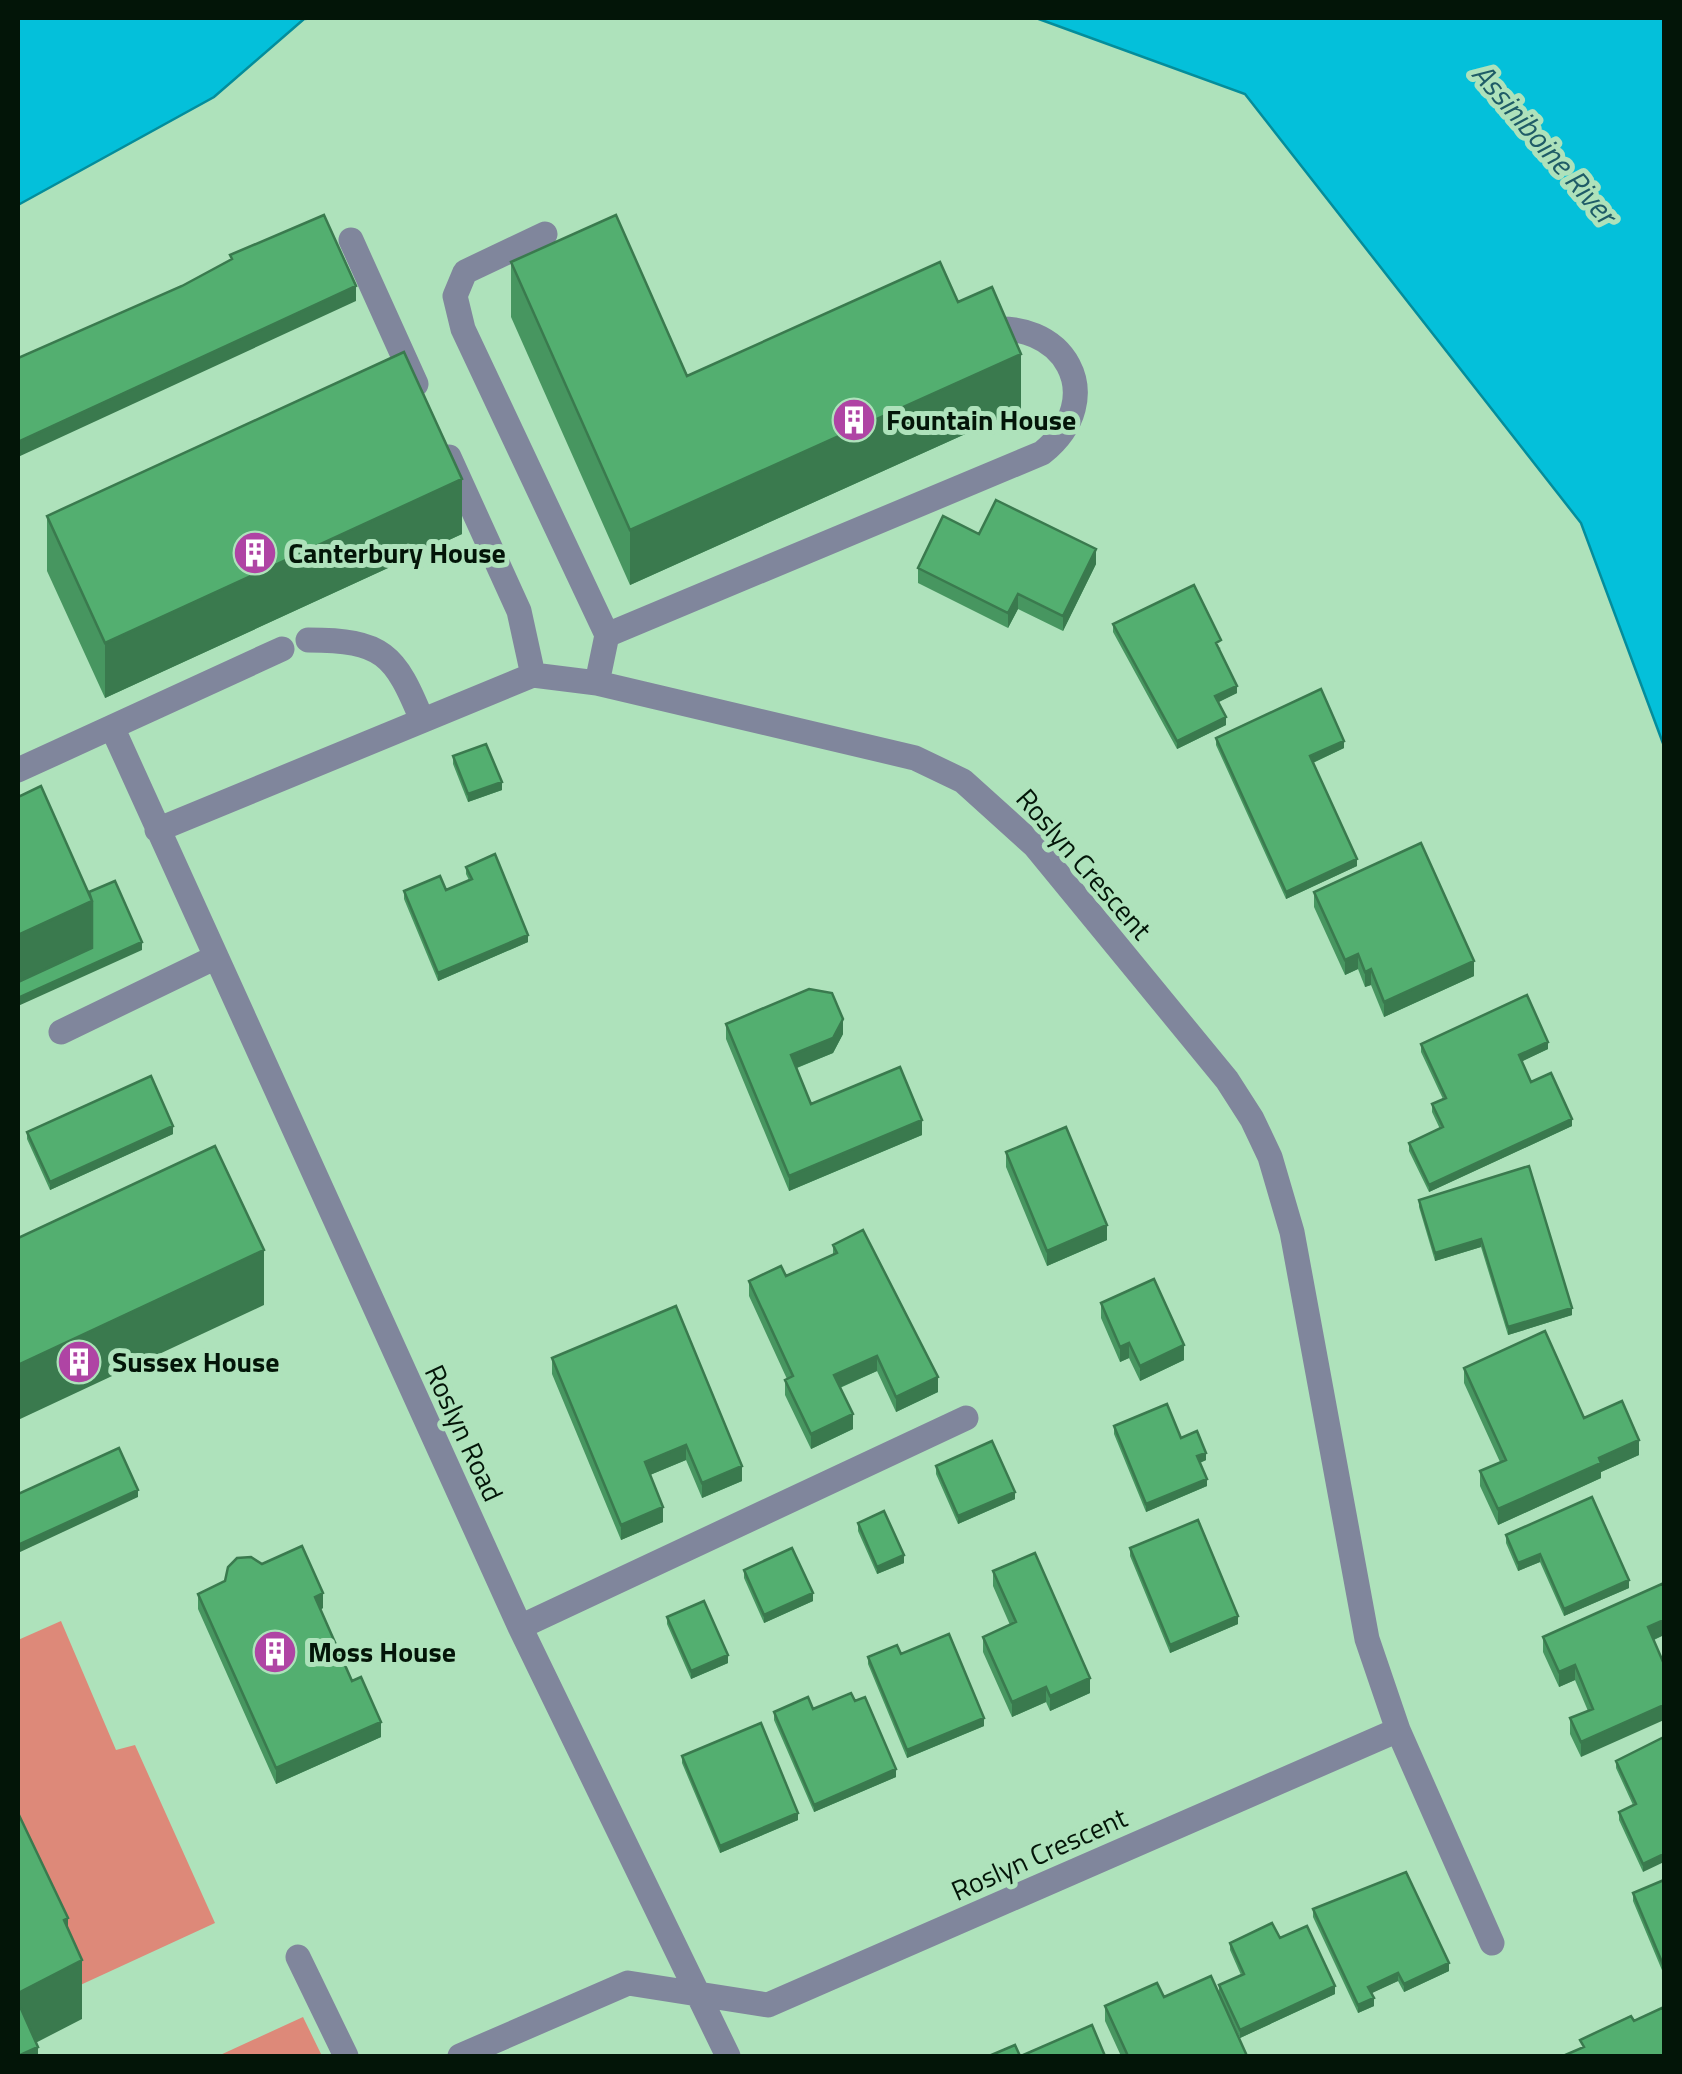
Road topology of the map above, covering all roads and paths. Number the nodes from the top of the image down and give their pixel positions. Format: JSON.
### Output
{"nodes":[{"id":1,"x":544,"y":234,"type":"dead end"},
{"id":2,"x":351,"y":240,"type":"dead end"},
{"id":3,"x":953,"y":344,"type":"edge"},
{"id":4,"x":607,"y":636,"type":"junction"},
{"id":5,"x":308,"y":640,"type":"dead end"},
{"id":6,"x":282,"y":649,"type":"dead end"},
{"id":7,"x":533,"y":675,"type":"junction"},
{"id":8,"x":597,"y":683,"type":"junction"},
{"id":9,"x":422,"y":720,"type":"junction"},
{"id":10,"x":112,"y":727,"type":"junction"},
{"id":11,"x":18,"y":770,"type":"edge"},
{"id":12,"x":157,"y":830,"type":"junction"},
{"id":13,"x":214,"y":958,"type":"junction"},
{"id":14,"x":61,"y":1032,"type":"dead end"},
{"id":15,"x":966,"y":1418,"type":"dead end"},
{"id":16,"x":520,"y":1626,"type":"junction"},
{"id":17,"x":1398,"y":1730,"type":"junction"},
{"id":18,"x":1492,"y":1943,"type":"dead end"},
{"id":19,"x":298,"y":1957,"type":"dead end"},
{"id":20,"x":699,"y":1996,"type":"junction"},
{"id":21,"x":346,"y":2056,"type":"edge"},
{"id":22,"x":460,"y":2056,"type":"edge"},
{"id":23,"x":728,"y":2056,"type":"edge"}],
"edges":[{"from":1,"to":4,"type":"street"},
{"from":2,"to":7,"type":"street"},
{"from":3,"to":4,"type":"street"},
{"from":4,"to":8,"type":"street"},
{"from":5,"to":9,"type":"street"},
{"from":6,"to":10,"type":"street"},
{"from":7,"to":8,"type":"street","name":"Roslyn Crescent"},
{"from":7,"to":9,"type":"street","name":"Roslyn Crescent"},
{"from":8,"to":17,"type":"street","name":"Roslyn Crescent"},
{"from":9,"to":12,"type":"street","name":"Roslyn Crescent"},
{"from":10,"to":11,"type":"street"},
{"from":10,"to":12,"type":"street","name":"Roslyn Road"},
{"from":12,"to":13,"type":"street","name":"Roslyn Road"},
{"from":13,"to":14,"type":"street"},
{"from":13,"to":16,"type":"street","name":"Roslyn Road"},
{"from":15,"to":16,"type":"street"},
{"from":16,"to":20,"type":"street","name":"Roslyn Road"},
{"from":17,"to":18,"type":"street","name":"Roslyn Crescent"},
{"from":17,"to":20,"type":"street","name":"Roslyn Crescent"},
{"from":19,"to":21,"type":"street"},
{"from":20,"to":22,"type":"street","name":"Roslyn Crescent"},
{"from":20,"to":23,"type":"street","name":"Roslyn Road"}]}
